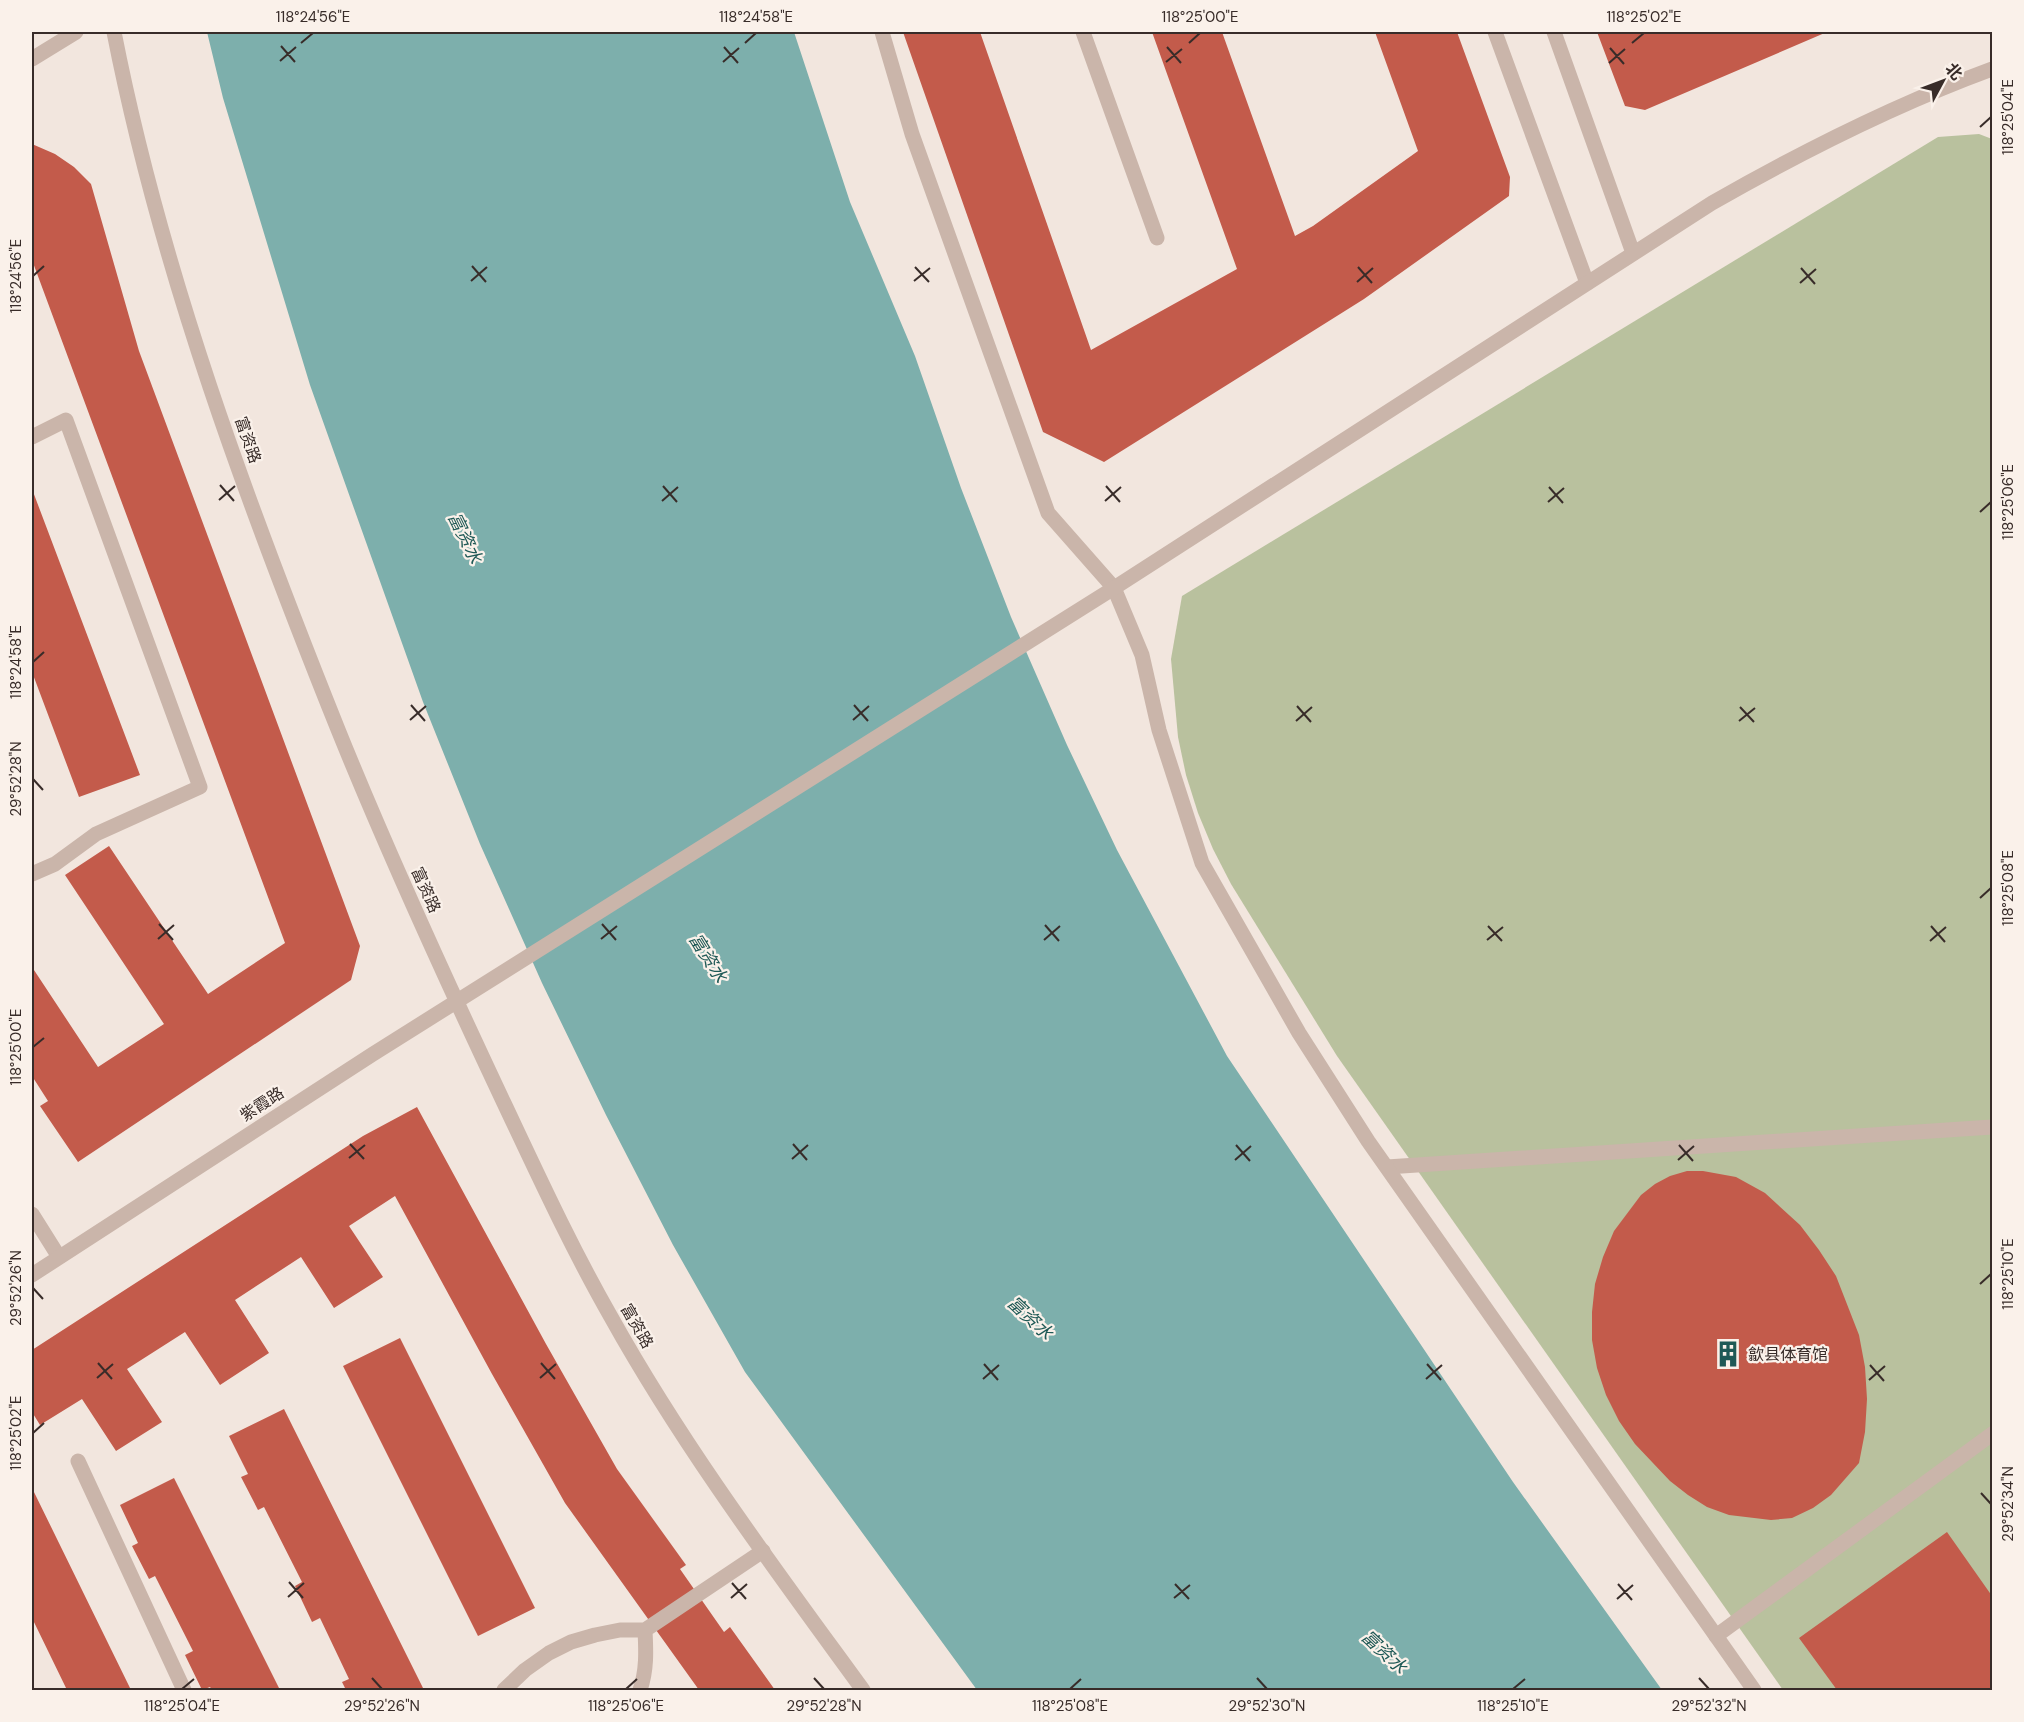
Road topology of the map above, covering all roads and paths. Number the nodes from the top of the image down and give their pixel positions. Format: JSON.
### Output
{"nodes":[{"id":1,"x":76,"y":32,"type":"edge"},
{"id":2,"x":114,"y":32,"type":"edge"},
{"id":3,"x":882,"y":32,"type":"edge"},
{"id":4,"x":1083,"y":32,"type":"edge"},
{"id":5,"x":1495,"y":32,"type":"edge"},
{"id":6,"x":1554,"y":32,"type":"edge"},
{"id":7,"x":32,"y":59,"type":"edge"},
{"id":8,"x":1992,"y":69,"type":"edge"},
{"id":9,"x":1157,"y":238,"type":"dead end"},
{"id":10,"x":1633,"y":254,"type":"junction"},
{"id":11,"x":1587,"y":284,"type":"junction"},
{"id":12,"x":32,"y":437,"type":"edge"},
{"id":13,"x":1114,"y":588,"type":"junction"},
{"id":14,"x":32,"y":874,"type":"edge"},
{"id":15,"x":456,"y":1002,"type":"junction"},
{"id":16,"x":1992,"y":1127,"type":"edge"},
{"id":17,"x":1387,"y":1167,"type":"junction"},
{"id":18,"x":32,"y":1214,"type":"edge"},
{"id":19,"x":59,"y":1257,"type":"junction"},
{"id":20,"x":32,"y":1275,"type":"edge"},
{"id":21,"x":1992,"y":1434,"type":"edge"},
{"id":22,"x":78,"y":1461,"type":"dead end"},
{"id":23,"x":763,"y":1551,"type":"junction"},
{"id":24,"x":645,"y":1629,"type":"junction"},
{"id":25,"x":1716,"y":1636,"type":"junction"},
{"id":26,"x":184,"y":1690,"type":"edge"},
{"id":27,"x":504,"y":1690,"type":"edge"},
{"id":28,"x":640,"y":1690,"type":"edge"},
{"id":29,"x":863,"y":1690,"type":"edge"},
{"id":30,"x":1754,"y":1690,"type":"edge"}],
"edges":[{"from":1,"to":7,"type":"street"},
{"from":2,"to":15,"type":"street","name":"富资路"},
{"from":3,"to":13,"type":"street"},
{"from":4,"to":9,"type":"street"},
{"from":5,"to":11,"type":"street"},
{"from":6,"to":10,"type":"street"},
{"from":8,"to":10,"type":"street","name":"紫霞路"},
{"from":10,"to":11,"type":"street","name":"紫霞路"},
{"from":11,"to":13,"type":"street","name":"紫霞路"},
{"from":12,"to":14,"type":"street"},
{"from":13,"to":15,"type":"street","name":"紫霞路"},
{"from":13,"to":17,"type":"street"},
{"from":15,"to":19,"type":"street","name":"紫霞路"},
{"from":15,"to":23,"type":"street","name":"富资路"},
{"from":16,"to":17,"type":"street"},
{"from":17,"to":25,"type":"street"},
{"from":18,"to":19,"type":"street"},
{"from":19,"to":20,"type":"street","name":"紫霞路"},
{"from":21,"to":25,"type":"street"},
{"from":22,"to":26,"type":"street"},
{"from":23,"to":24,"type":"street"},
{"from":23,"to":29,"type":"street","name":"富资路"},
{"from":24,"to":27,"type":"street"},
{"from":24,"to":28,"type":"street"},
{"from":25,"to":30,"type":"street"}]}
